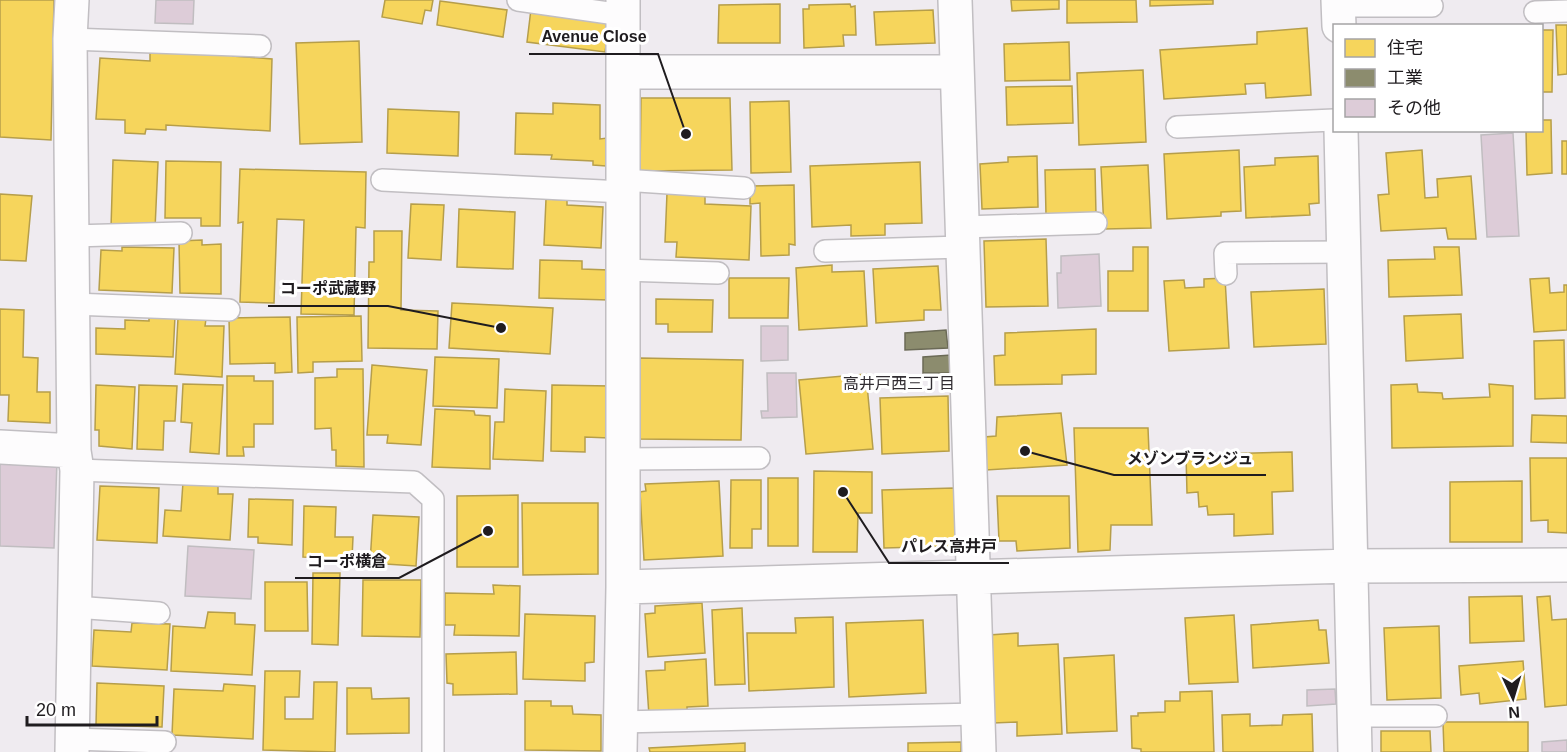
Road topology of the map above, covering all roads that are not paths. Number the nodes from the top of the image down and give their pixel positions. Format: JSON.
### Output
{"nodes":[{"id":1,"x":72,"y":0,"type":"edge"},
{"id":2,"x":519,"y":0,"type":"edge"},
{"id":3,"x":955,"y":0,"type":"edge"},
{"id":4,"x":1432,"y":6,"type":"dead end"},
{"id":5,"x":623,"y":7,"type":"edge"},
{"id":6,"x":1338,"y":10,"type":"edge"},
{"id":7,"x":1567,"y":11,"type":"edge"},
{"id":8,"x":1535,"y":12,"type":"dead end"},
{"id":9,"x":70,"y":39,"type":"junction"},
{"id":10,"x":260,"y":46,"type":"dead end"},
{"id":11,"x":623,"y":72,"type":"junction"},
{"id":12,"x":957,"y":72,"type":"junction"},
{"id":13,"x":1333,"y":120,"type":"edge"},
{"id":14,"x":1177,"y":127,"type":"dead end"},
{"id":15,"x":1341,"y":132,"type":"edge"},
{"id":16,"x":382,"y":180,"type":"dead end"},
{"id":17,"x":623,"y":186,"type":"junction"},
{"id":18,"x":744,"y":188,"type":"dead end"},
{"id":19,"x":1096,"y":223,"type":"dead end"},
{"id":20,"x":181,"y":233,"type":"dead end"},
{"id":21,"x":72,"y":236,"type":"junction"},
{"id":22,"x":962,"y":237,"type":"junction"},
{"id":23,"x":825,"y":251,"type":"dead end"},
{"id":24,"x":1344,"y":252,"type":"junction"},
{"id":25,"x":623,"y":270,"type":"junction"},
{"id":26,"x":718,"y":273,"type":"dead end"},
{"id":27,"x":1226,"y":274,"type":"dead end"},
{"id":28,"x":73,"y":304,"type":"junction"},
{"id":29,"x":229,"y":310,"type":"dead end"},
{"id":30,"x":0,"y":447,"type":"edge"},
{"id":31,"x":759,"y":458,"type":"dead end"},
{"id":32,"x":623,"y":459,"type":"junction"},
{"id":33,"x":75,"y":460,"type":"junction"},
{"id":34,"x":1567,"y":565,"type":"edge"},
{"id":35,"x":1352,"y":566,"type":"junction"},
{"id":36,"x":973,"y":578,"type":"junction"},
{"id":37,"x":623,"y":587,"type":"junction"},
{"id":38,"x":74,"y":607,"type":"junction"},
{"id":39,"x":159,"y":613,"type":"dead end"},
{"id":40,"x":978,"y":714,"type":"junction"},
{"id":41,"x":1354,"y":716,"type":"junction"},
{"id":42,"x":1436,"y":716,"type":"dead end"},
{"id":43,"x":620,"y":737,"type":"edge"},
{"id":44,"x":165,"y":742,"type":"dead end"},
{"id":45,"x":72,"y":746,"type":"edge"},
{"id":46,"x":433,"y":752,"type":"edge"},
{"id":47,"x":979,"y":752,"type":"edge"},
{"id":48,"x":1355,"y":752,"type":"edge"}],
"edges":[{"from":1,"to":9,"type":"street"},
{"from":2,"to":5,"type":"lane"},
{"from":3,"to":12,"type":"street"},
{"from":4,"to":6,"type":"lane"},
{"from":5,"to":11,"type":"street"},
{"from":7,"to":8,"type":"lane"},
{"from":9,"to":10,"type":"lane"},
{"from":9,"to":21,"type":"street"},
{"from":11,"to":12,"type":"street"},
{"from":11,"to":17,"type":"street"},
{"from":12,"to":22,"type":"street"},
{"from":13,"to":14,"type":"lane"},
{"from":15,"to":24,"type":"street"},
{"from":16,"to":17,"type":"lane"},
{"from":17,"to":18,"type":"lane"},
{"from":17,"to":25,"type":"street"},
{"from":19,"to":22,"type":"lane"},
{"from":20,"to":21,"type":"lane"},
{"from":21,"to":28,"type":"street"},
{"from":22,"to":23,"type":"lane"},
{"from":22,"to":36,"type":"street"},
{"from":24,"to":27,"type":"lane"},
{"from":24,"to":35,"type":"street"},
{"from":25,"to":26,"type":"lane"},
{"from":25,"to":32,"type":"street"},
{"from":28,"to":29,"type":"lane"},
{"from":28,"to":33,"type":"street"},
{"from":30,"to":33,"type":"street"},
{"from":31,"to":32,"type":"lane"},
{"from":32,"to":37,"type":"street"},
{"from":33,"to":38,"type":"street"},
{"from":33,"to":46,"type":"lane"},
{"from":34,"to":35,"type":"street"},
{"from":35,"to":36,"type":"street"},
{"from":35,"to":41,"type":"street"},
{"from":36,"to":37,"type":"street"},
{"from":36,"to":40,"type":"street"},
{"from":37,"to":43,"type":"street"},
{"from":38,"to":39,"type":"lane"},
{"from":38,"to":45,"type":"street"},
{"from":40,"to":43,"type":"lane"},
{"from":40,"to":47,"type":"street"},
{"from":41,"to":42,"type":"lane"},
{"from":41,"to":48,"type":"street"},
{"from":44,"to":45,"type":"lane"}]}
